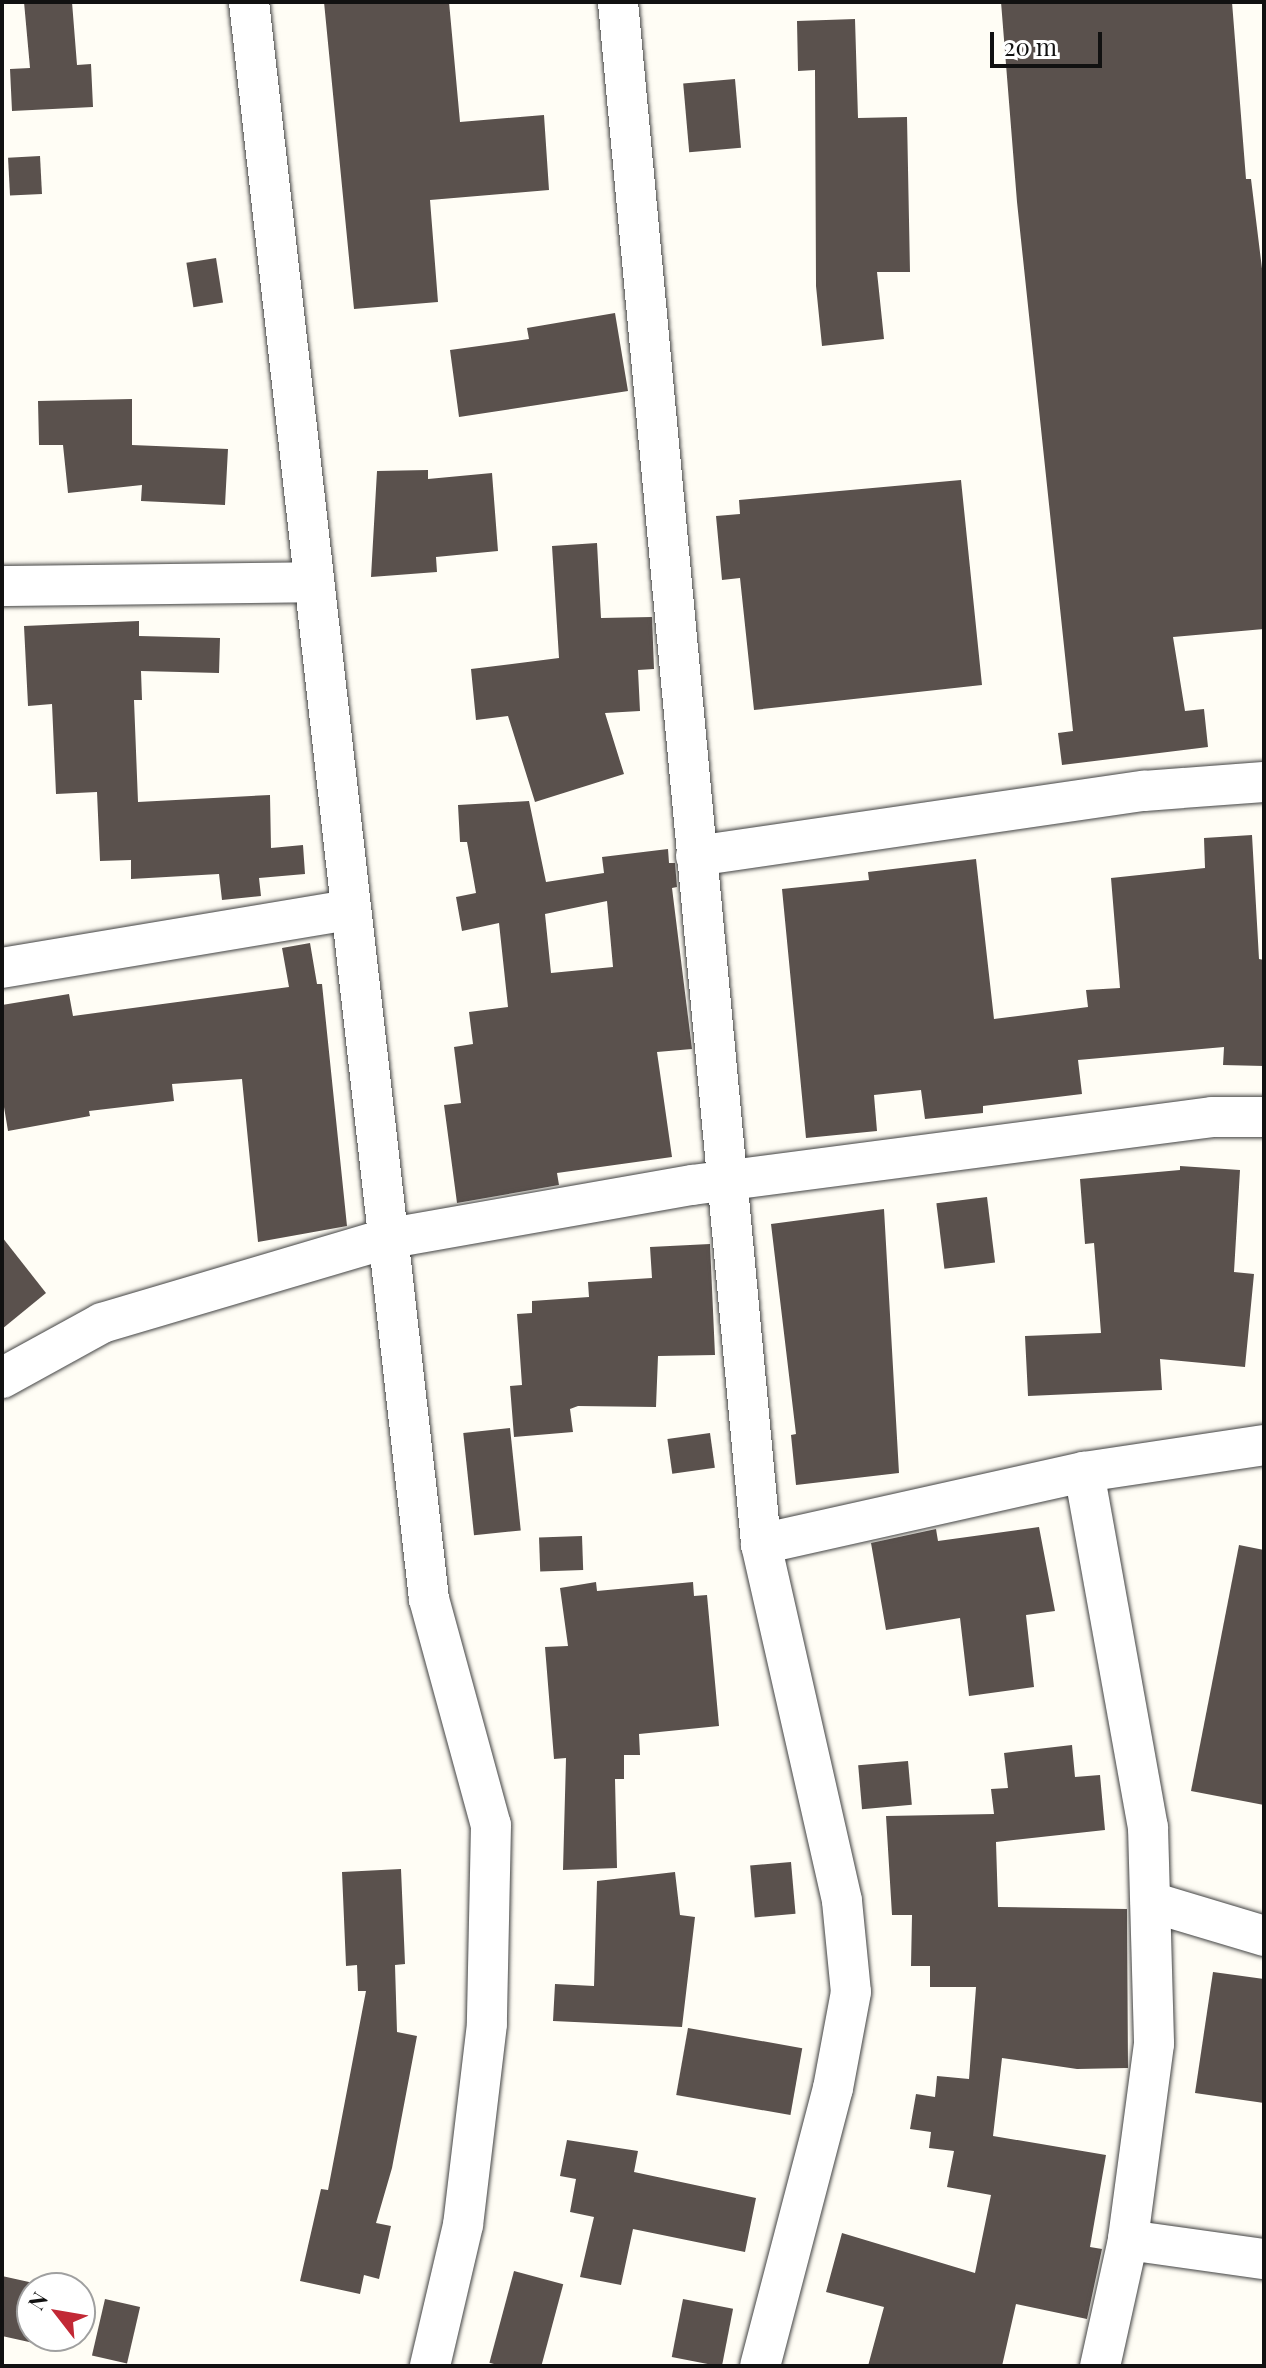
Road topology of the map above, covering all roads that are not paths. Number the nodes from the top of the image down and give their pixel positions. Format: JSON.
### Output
{"nodes":[{"id":1,"x":249,"y":2,"type":"edge"},
{"id":2,"x":618,"y":2,"type":"edge"},
{"id":3,"x":312,"y":582,"type":"junction"},
{"id":4,"x":2,"y":586,"type":"edge"},
{"id":5,"x":1264,"y":782,"type":"edge"},
{"id":6,"x":696,"y":856,"type":"junction"},
{"id":7,"x":348,"y":910,"type":"junction"},
{"id":8,"x":2,"y":968,"type":"edge"},
{"id":9,"x":1264,"y":1117,"type":"edge"},
{"id":10,"x":726,"y":1180,"type":"junction"},
{"id":11,"x":385,"y":1239,"type":"junction"},
{"id":12,"x":2,"y":1378,"type":"edge"},
{"id":13,"x":1264,"y":1445,"type":"edge"},
{"id":14,"x":1084,"y":1472,"type":"junction"},
{"id":15,"x":761,"y":1544,"type":"junction"},
{"id":16,"x":1151,"y":1902,"type":"junction"},
{"id":17,"x":1264,"y":1936,"type":"edge"},
{"id":18,"x":1128,"y":2240,"type":"junction"},
{"id":19,"x":1264,"y":2259,"type":"edge"},
{"id":20,"x":430,"y":2366,"type":"edge"},
{"id":21,"x":760,"y":2366,"type":"edge"},
{"id":22,"x":1100,"y":2366,"type":"edge"}],
"edges":[{"from":1,"to":3,"type":"street"},
{"from":2,"to":6,"type":"street"},
{"from":3,"to":4,"type":"street"},
{"from":3,"to":7,"type":"street"},
{"from":5,"to":6,"type":"street"},
{"from":6,"to":10,"type":"street"},
{"from":7,"to":8,"type":"street"},
{"from":7,"to":11,"type":"street"},
{"from":9,"to":10,"type":"street"},
{"from":10,"to":11,"type":"street"},
{"from":10,"to":15,"type":"street"},
{"from":11,"to":12,"type":"street"},
{"from":11,"to":20,"type":"street"},
{"from":13,"to":14,"type":"street"},
{"from":14,"to":15,"type":"street"},
{"from":14,"to":16,"type":"street"},
{"from":15,"to":21,"type":"street"},
{"from":16,"to":17,"type":"street"},
{"from":16,"to":18,"type":"street"},
{"from":18,"to":19,"type":"street"},
{"from":18,"to":22,"type":"street"}]}
